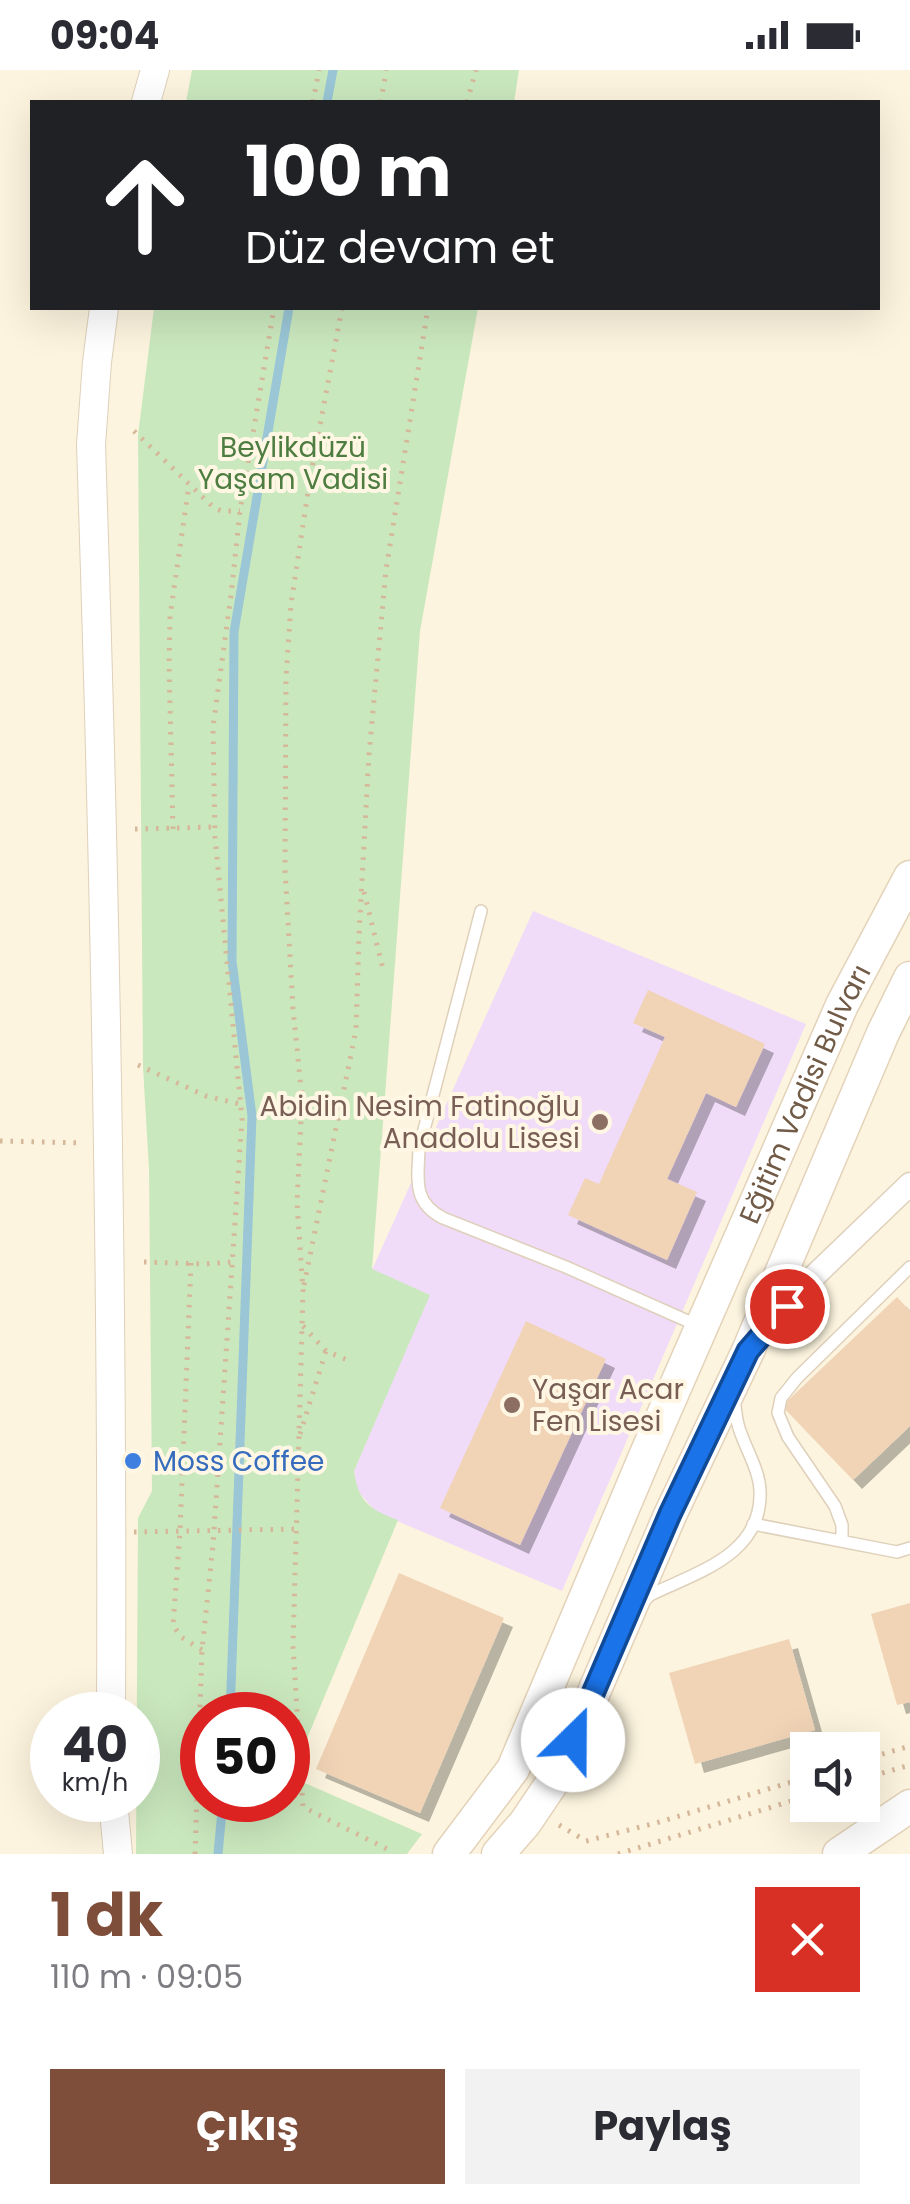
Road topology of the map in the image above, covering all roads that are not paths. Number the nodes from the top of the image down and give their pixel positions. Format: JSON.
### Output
{"nodes":[{"id":1,"x":155,"y":70,"type":"edge"},
{"id":2,"x":147,"y":100,"type":"edge"},
{"id":3,"x":104,"y":310,"type":"edge"},
{"id":4,"x":910,"y":877,"type":"edge"},
{"id":5,"x":480,"y":911,"type":"dead end"},
{"id":6,"x":910,"y":978,"type":"edge"},
{"id":7,"x":910,"y":1184,"type":"edge"},
{"id":8,"x":910,"y":1268,"type":"edge"},
{"id":9,"x":703,"y":1328,"type":"junction"},
{"id":10,"x":742,"y":1364,"type":"junction"},
{"id":11,"x":753,"y":1524,"type":"junction"},
{"id":12,"x":842,"y":1542,"type":"junction"},
{"id":13,"x":910,"y":1548,"type":"edge"},
{"id":14,"x":626,"y":1618,"type":"junction"},
{"id":15,"x":111,"y":1692,"type":"edge"},
{"id":16,"x":910,"y":1806,"type":"edge"},
{"id":17,"x":109,"y":1822,"type":"edge"},
{"id":18,"x":114,"y":1822,"type":"edge"},
{"id":19,"x":106,"y":1854,"type":"edge"},
{"id":20,"x":118,"y":1854,"type":"edge"},
{"id":21,"x":448,"y":1854,"type":"edge"},
{"id":22,"x":498,"y":1854,"type":"edge"},
{"id":23,"x":838,"y":1854,"type":"edge"}],
"edges":[{"from":1,"to":2,"type":"street"},
{"from":3,"to":15,"type":"street"},
{"from":4,"to":9,"type":"main road","name":"Eğitim Vadisi Bulvarı"},
{"from":5,"to":9,"type":"lane"},
{"from":6,"to":10,"type":"main road","name":"Eğitim Vadisi Bulvarı"},
{"from":7,"to":10,"type":"street"},
{"from":8,"to":12,"type":"lane"},
{"from":9,"to":21,"type":"main road","name":"Eğitim Vadisi Bulvarı"},
{"from":10,"to":11,"type":"lane"},
{"from":10,"to":14,"type":"main road","name":"Eğitim Vadisi Bulvarı"},
{"from":11,"to":12,"type":"lane"},
{"from":11,"to":14,"type":"lane"},
{"from":12,"to":13,"type":"lane"},
{"from":14,"to":22,"type":"main road","name":"Eğitim Vadisi Bulvarı"},
{"from":16,"to":23,"type":"main road"},
{"from":17,"to":19,"type":"street"},
{"from":18,"to":20,"type":"street"}]}
